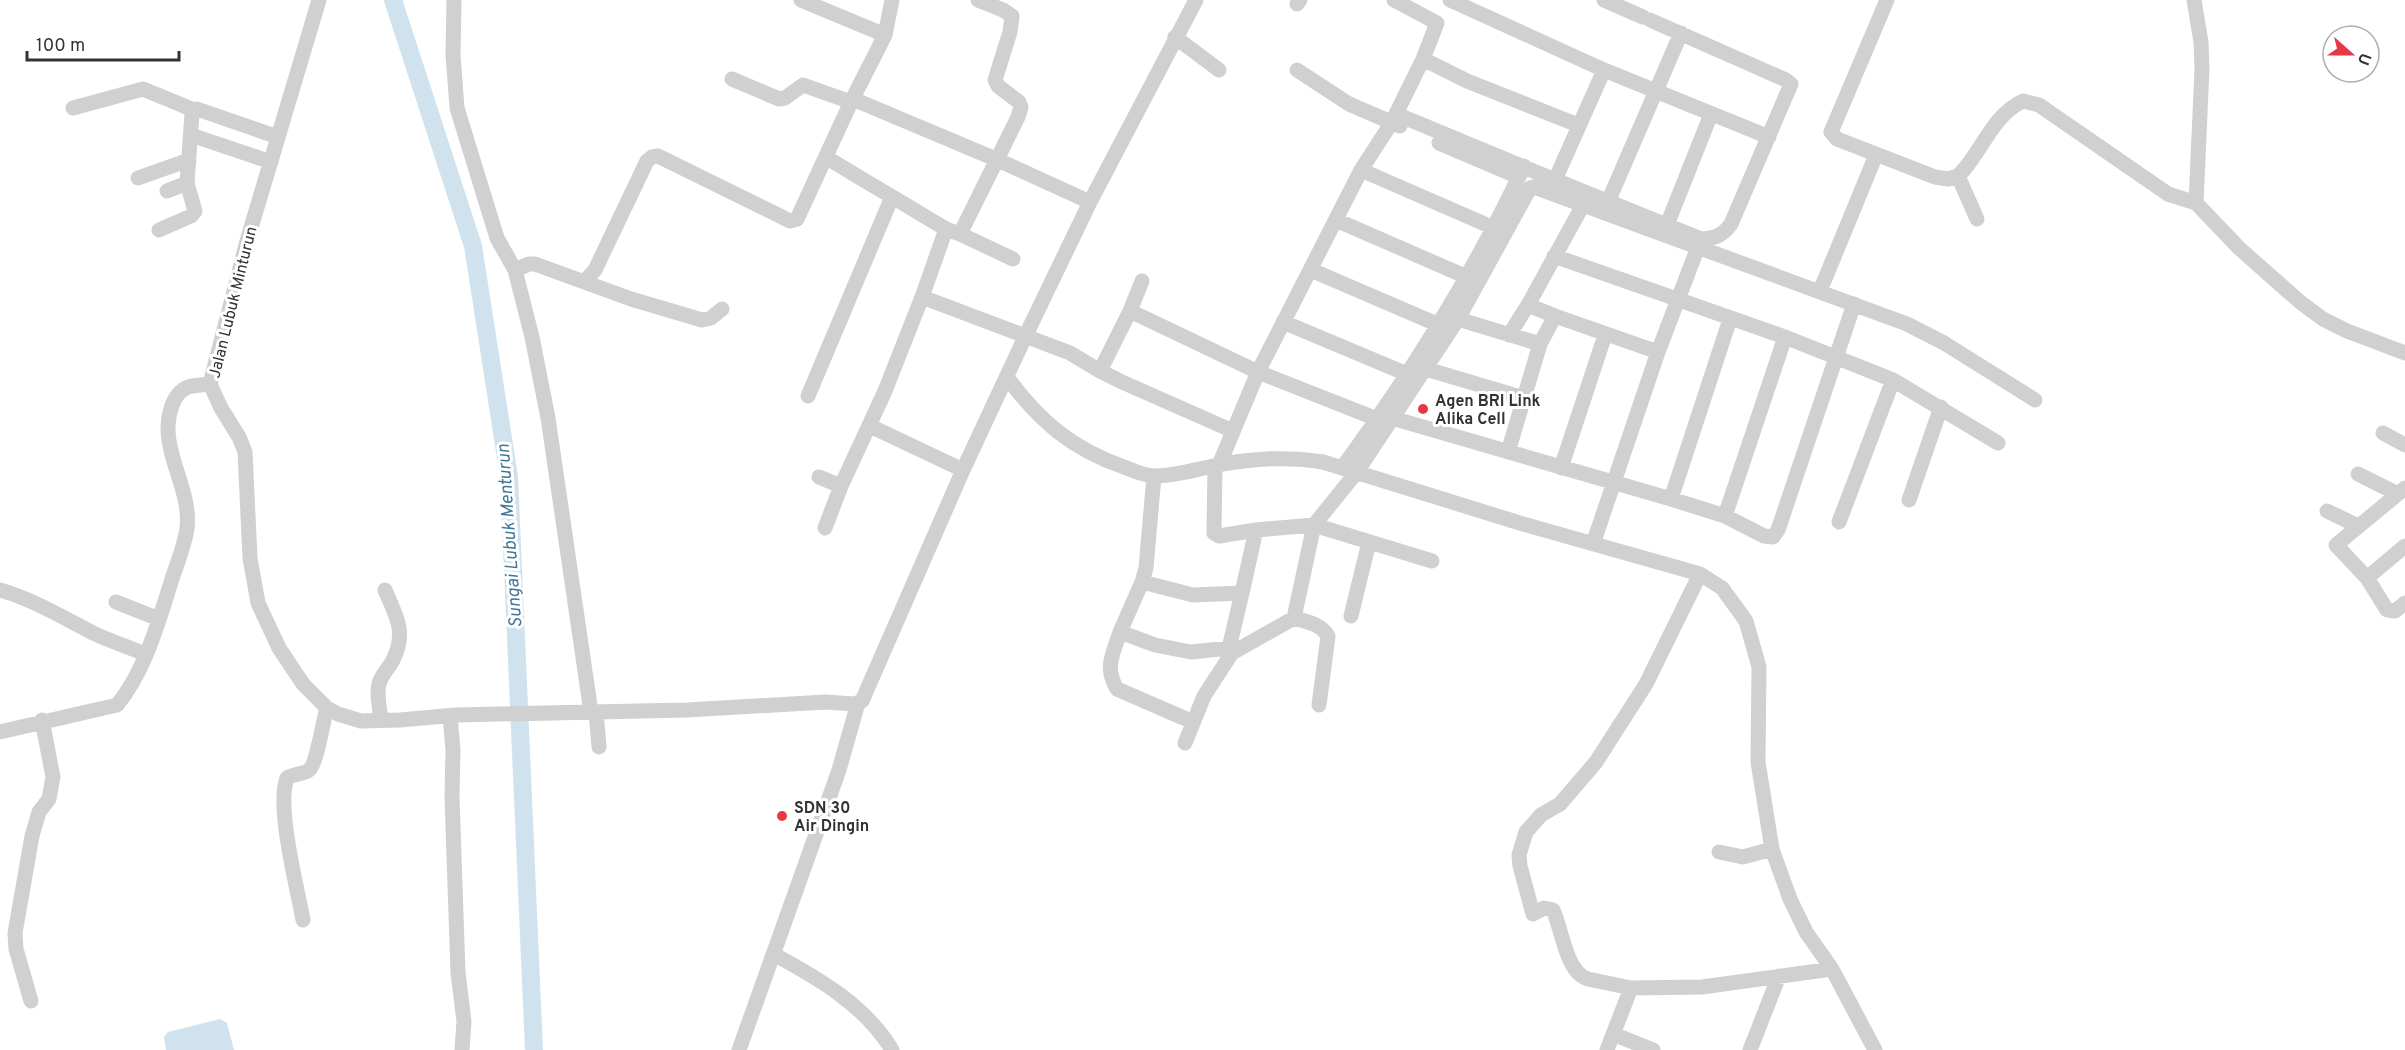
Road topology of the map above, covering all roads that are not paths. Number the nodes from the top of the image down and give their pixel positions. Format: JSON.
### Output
{"nodes":[{"id":1,"x":319,"y":0,"type":"edge"},
{"id":2,"x":454,"y":0,"type":"edge"},
{"id":3,"x":801,"y":0,"type":"edge"},
{"id":4,"x":892,"y":0,"type":"edge"},
{"id":5,"x":978,"y":0,"type":"edge"},
{"id":6,"x":1196,"y":0,"type":"edge"},
{"id":7,"x":1394,"y":0,"type":"edge"},
{"id":8,"x":1450,"y":0,"type":"edge"},
{"id":9,"x":1604,"y":0,"type":"edge"},
{"id":10,"x":1887,"y":0,"type":"edge"},
{"id":11,"x":2194,"y":0,"type":"edge"},
{"id":12,"x":828,"y":5,"type":"edge"},
{"id":13,"x":1437,"y":23,"type":"junction"},
{"id":14,"x":1681,"y":33,"type":"junction"},
{"id":15,"x":885,"y":35,"type":"junction"},
{"id":16,"x":1175,"y":37,"type":"junction"},
{"id":17,"x":1423,"y":58,"type":"junction"},
{"id":18,"x":1219,"y":70,"type":"dead end"},
{"id":19,"x":1297,"y":70,"type":"dead end"},
{"id":20,"x":1604,"y":70,"type":"junction"},
{"id":21,"x":732,"y":79,"type":"dead end"},
{"id":22,"x":1656,"y":90,"type":"junction"},
{"id":23,"x":852,"y":100,"type":"junction"},
{"id":24,"x":73,"y":108,"type":"dead end"},
{"id":25,"x":194,"y":110,"type":"junction"},
{"id":26,"x":1711,"y":114,"type":"junction"},
{"id":27,"x":1394,"y":118,"type":"junction"},
{"id":28,"x":1578,"y":126,"type":"junction"},
{"id":29,"x":191,"y":135,"type":"junction"},
{"id":30,"x":278,"y":137,"type":"junction"},
{"id":31,"x":1769,"y":137,"type":"junction"},
{"id":32,"x":1876,"y":155,"type":"junction"},
{"id":33,"x":827,"y":158,"type":"junction"},
{"id":34,"x":189,"y":160,"type":"junction"},
{"id":35,"x":998,"y":160,"type":"junction"},
{"id":36,"x":270,"y":162,"type":"junction"},
{"id":37,"x":1361,"y":170,"type":"junction"},
{"id":38,"x":1521,"y":171,"type":"junction"},
{"id":39,"x":1958,"y":176,"type":"junction"},
{"id":40,"x":138,"y":178,"type":"dead end"},
{"id":41,"x":1555,"y":180,"type":"junction"},
{"id":42,"x":187,"y":183,"type":"junction"},
{"id":43,"x":167,"y":191,"type":"dead end"},
{"id":44,"x":892,"y":196,"type":"junction"},
{"id":45,"x":1090,"y":202,"type":"junction"},
{"id":46,"x":1608,"y":202,"type":"junction"},
{"id":47,"x":2196,"y":203,"type":"junction"},
{"id":48,"x":1582,"y":205,"type":"junction"},
{"id":49,"x":1977,"y":219,"type":"dead end"},
{"id":50,"x":1336,"y":220,"type":"junction"},
{"id":51,"x":1667,"y":225,"type":"junction"},
{"id":52,"x":1494,"y":228,"type":"junction"},
{"id":53,"x":159,"y":230,"type":"dead end"},
{"id":54,"x":953,"y":231,"type":"junction"},
{"id":55,"x":1698,"y":247,"type":"junction"},
{"id":56,"x":1554,"y":256,"type":"junction"},
{"id":57,"x":1013,"y":259,"type":"dead end"},
{"id":58,"x":515,"y":270,"type":"junction"},
{"id":59,"x":1311,"y":270,"type":"junction"},
{"id":60,"x":1467,"y":277,"type":"junction"},
{"id":61,"x":1142,"y":281,"type":"dead end"},
{"id":62,"x":584,"y":282,"type":"junction"},
{"id":63,"x":1820,"y":291,"type":"junction"},
{"id":64,"x":922,"y":297,"type":"junction"},
{"id":65,"x":1679,"y":299,"type":"junction"},
{"id":66,"x":1854,"y":304,"type":"junction"},
{"id":67,"x":1527,"y":305,"type":"junction"},
{"id":68,"x":722,"y":309,"type":"dead end"},
{"id":69,"x":1130,"y":311,"type":"junction"},
{"id":70,"x":1555,"y":316,"type":"junction"},
{"id":71,"x":1458,"y":319,"type":"junction"},
{"id":72,"x":1730,"y":319,"type":"junction"},
{"id":73,"x":1283,"y":322,"type":"junction"},
{"id":74,"x":1439,"y":325,"type":"junction"},
{"id":75,"x":1509,"y":335,"type":"junction"},
{"id":76,"x":1605,"y":335,"type":"junction"},
{"id":77,"x":1025,"y":337,"type":"junction"},
{"id":78,"x":1785,"y":337,"type":"junction"},
{"id":79,"x":1540,"y":344,"type":"junction"},
{"id":80,"x":1658,"y":352,"type":"junction"},
{"id":81,"x":2405,"y":352,"type":"edge"},
{"id":82,"x":1838,"y":357,"type":"junction"},
{"id":83,"x":1426,"y":369,"type":"junction"},
{"id":84,"x":1100,"y":371,"type":"junction"},
{"id":85,"x":1258,"y":372,"type":"junction"},
{"id":86,"x":1407,"y":374,"type":"junction"},
{"id":87,"x":1007,"y":376,"type":"junction"},
{"id":88,"x":1893,"y":380,"type":"junction"},
{"id":89,"x":210,"y":384,"type":"junction"},
{"id":90,"x":808,"y":396,"type":"dead end"},
{"id":91,"x":1524,"y":398,"type":"junction"},
{"id":92,"x":2034,"y":400,"type":"dead end"},
{"id":93,"x":1941,"y":406,"type":"junction"},
{"id":94,"x":1385,"y":419,"type":"junction"},
{"id":95,"x":870,"y":426,"type":"junction"},
{"id":96,"x":1233,"y":431,"type":"junction"},
{"id":97,"x":2383,"y":434,"type":"dead end"},
{"id":98,"x":1998,"y":443,"type":"dead end"},
{"id":99,"x":2405,"y":445,"type":"edge"},
{"id":100,"x":1508,"y":452,"type":"junction"},
{"id":101,"x":1217,"y":466,"type":"junction"},
{"id":102,"x":1561,"y":468,"type":"junction"},
{"id":103,"x":963,"y":470,"type":"junction"},
{"id":104,"x":1349,"y":470,"type":"junction"},
{"id":105,"x":2358,"y":474,"type":"dead end"},
{"id":106,"x":1154,"y":476,"type":"junction"},
{"id":107,"x":819,"y":477,"type":"dead end"},
{"id":108,"x":1614,"y":482,"type":"junction"},
{"id":109,"x":841,"y":486,"type":"junction"},
{"id":110,"x":2402,"y":491,"type":"edge"},
{"id":111,"x":1671,"y":499,"type":"junction"},
{"id":112,"x":1909,"y":500,"type":"dead end"},
{"id":113,"x":2327,"y":511,"type":"dead end"},
{"id":114,"x":1725,"y":516,"type":"junction"},
{"id":115,"x":1839,"y":522,"type":"dead end"},
{"id":116,"x":1314,"y":525,"type":"junction"},
{"id":117,"x":2358,"y":526,"type":"junction"},
{"id":118,"x":825,"y":528,"type":"dead end"},
{"id":119,"x":1256,"y":530,"type":"junction"},
{"id":120,"x":1369,"y":542,"type":"junction"},
{"id":121,"x":1593,"y":544,"type":"junction"},
{"id":122,"x":2405,"y":546,"type":"edge"},
{"id":123,"x":1432,"y":561,"type":"dead end"},
{"id":124,"x":1700,"y":574,"type":"junction"},
{"id":125,"x":2367,"y":578,"type":"junction"},
{"id":126,"x":1142,"y":582,"type":"junction"},
{"id":127,"x":0,"y":590,"type":"edge"},
{"id":128,"x":385,"y":590,"type":"dead end"},
{"id":129,"x":1242,"y":593,"type":"junction"},
{"id":130,"x":116,"y":602,"type":"dead end"},
{"id":131,"x":2405,"y":603,"type":"edge"},
{"id":132,"x":1351,"y":616,"type":"dead end"},
{"id":133,"x":1294,"y":618,"type":"junction"},
{"id":134,"x":159,"y":619,"type":"junction"},
{"id":135,"x":1120,"y":632,"type":"junction"},
{"id":136,"x":1230,"y":650,"type":"junction"},
{"id":137,"x":145,"y":654,"type":"junction"},
{"id":138,"x":858,"y":703,"type":"junction"},
{"id":139,"x":1319,"y":705,"type":"dead end"},
{"id":140,"x":327,"y":708,"type":"junction"},
{"id":141,"x":594,"y":712,"type":"junction"},
{"id":142,"x":456,"y":715,"type":"junction"},
{"id":143,"x":42,"y":720,"type":"junction"},
{"id":144,"x":381,"y":720,"type":"junction"},
{"id":145,"x":1193,"y":722,"type":"junction"},
{"id":146,"x":0,"y":732,"type":"edge"},
{"id":147,"x":1185,"y":743,"type":"dead end"},
{"id":148,"x":599,"y":747,"type":"dead end"},
{"id":149,"x":1772,"y":849,"type":"junction"},
{"id":150,"x":1719,"y":852,"type":"dead end"},
{"id":151,"x":303,"y":920,"type":"dead end"},
{"id":152,"x":775,"y":954,"type":"junction"},
{"id":153,"x":1832,"y":969,"type":"junction"},
{"id":154,"x":1779,"y":976,"type":"junction"},
{"id":155,"x":1631,"y":988,"type":"junction"},
{"id":156,"x":32,"y":1001,"type":"dead end"},
{"id":157,"x":1613,"y":1034,"type":"junction"},
{"id":158,"x":462,"y":1050,"type":"edge"},
{"id":159,"x":739,"y":1050,"type":"edge"},
{"id":160,"x":892,"y":1050,"type":"edge"},
{"id":161,"x":1607,"y":1050,"type":"edge"},
{"id":162,"x":1653,"y":1050,"type":"edge"},
{"id":163,"x":1750,"y":1050,"type":"edge"},
{"id":164,"x":1875,"y":1050,"type":"edge"}],
"edges":[{"from":1,"to":30,"type":"street","name":"Jalan Lubuk Minturun"},
{"from":2,"to":58,"type":"street"},
{"from":3,"to":12,"type":"street"},
{"from":4,"to":15,"type":"street"},
{"from":5,"to":35,"type":"street"},
{"from":6,"to":16,"type":"street"},
{"from":7,"to":13,"type":"street"},
{"from":8,"to":13,"type":"street"},
{"from":8,"to":20,"type":"street"},
{"from":9,"to":14,"type":"street"},
{"from":10,"to":32,"type":"street"},
{"from":11,"to":47,"type":"street"},
{"from":12,"to":15,"type":"street"},
{"from":13,"to":17,"type":"street"},
{"from":14,"to":22,"type":"street"},
{"from":14,"to":31,"type":"street"},
{"from":15,"to":23,"type":"street"},
{"from":16,"to":18,"type":"street"},
{"from":16,"to":45,"type":"street"},
{"from":17,"to":27,"type":"street"},
{"from":17,"to":28,"type":"street"},
{"from":19,"to":27,"type":"street"},
{"from":20,"to":22,"type":"street"},
{"from":20,"to":28,"type":"street"},
{"from":21,"to":23,"type":"street"},
{"from":22,"to":26,"type":"street"},
{"from":22,"to":46,"type":"street"},
{"from":23,"to":33,"type":"street"},
{"from":23,"to":35,"type":"street"},
{"from":24,"to":25,"type":"street"},
{"from":25,"to":29,"type":"street"},
{"from":25,"to":30,"type":"street"},
{"from":26,"to":31,"type":"street"},
{"from":26,"to":51,"type":"street"},
{"from":27,"to":37,"type":"street"},
{"from":27,"to":38,"type":"street"},
{"from":28,"to":41,"type":"street"},
{"from":29,"to":34,"type":"street"},
{"from":29,"to":36,"type":"street"},
{"from":30,"to":36,"type":"street","name":"Jalan Lubuk Minturun"},
{"from":31,"to":51,"type":"street"},
{"from":32,"to":39,"type":"street"},
{"from":32,"to":63,"type":"street"},
{"from":33,"to":44,"type":"street"},
{"from":33,"to":62,"type":"street"},
{"from":34,"to":40,"type":"street"},
{"from":34,"to":42,"type":"street"},
{"from":35,"to":45,"type":"street"},
{"from":35,"to":54,"type":"street"},
{"from":36,"to":89,"type":"street","name":"Jalan Lubuk Minturun"},
{"from":37,"to":50,"type":"street"},
{"from":37,"to":52,"type":"street"},
{"from":38,"to":41,"type":"street"},
{"from":38,"to":52,"type":"street"},
{"from":39,"to":47,"type":"street"},
{"from":39,"to":49,"type":"street"},
{"from":41,"to":46,"type":"street"},
{"from":42,"to":43,"type":"street"},
{"from":42,"to":53,"type":"street"},
{"from":44,"to":54,"type":"street"},
{"from":44,"to":90,"type":"street"},
{"from":45,"to":77,"type":"street"},
{"from":46,"to":51,"type":"street"},
{"from":47,"to":81,"type":"street"},
{"from":48,"to":55,"type":"street"},
{"from":48,"to":56,"type":"street"},
{"from":48,"to":71,"type":"street"},
{"from":50,"to":59,"type":"street"},
{"from":50,"to":60,"type":"street"},
{"from":52,"to":60,"type":"street"},
{"from":54,"to":57,"type":"street"},
{"from":54,"to":64,"type":"street"},
{"from":55,"to":63,"type":"street"},
{"from":55,"to":65,"type":"street"},
{"from":56,"to":65,"type":"street"},
{"from":56,"to":67,"type":"street"},
{"from":58,"to":62,"type":"street"},
{"from":58,"to":141,"type":"street"},
{"from":59,"to":73,"type":"street"},
{"from":59,"to":74,"type":"street"},
{"from":60,"to":74,"type":"street"},
{"from":61,"to":69,"type":"street"},
{"from":62,"to":68,"type":"street"},
{"from":63,"to":66,"type":"street"},
{"from":64,"to":77,"type":"street"},
{"from":64,"to":95,"type":"street"},
{"from":65,"to":72,"type":"street"},
{"from":65,"to":80,"type":"street"},
{"from":66,"to":82,"type":"street"},
{"from":66,"to":92,"type":"street"},
{"from":67,"to":70,"type":"street"},
{"from":67,"to":75,"type":"street"},
{"from":69,"to":84,"type":"street"},
{"from":69,"to":85,"type":"street"},
{"from":70,"to":76,"type":"street"},
{"from":70,"to":79,"type":"street"},
{"from":71,"to":75,"type":"street"},
{"from":71,"to":83,"type":"street"},
{"from":72,"to":78,"type":"street"},
{"from":72,"to":111,"type":"street"},
{"from":73,"to":85,"type":"street"},
{"from":73,"to":86,"type":"street"},
{"from":74,"to":86,"type":"street"},
{"from":75,"to":79,"type":"street"},
{"from":76,"to":80,"type":"street"},
{"from":76,"to":102,"type":"street"},
{"from":77,"to":84,"type":"street"},
{"from":77,"to":87,"type":"street"},
{"from":78,"to":82,"type":"street"},
{"from":78,"to":114,"type":"street"},
{"from":79,"to":91,"type":"street"},
{"from":80,"to":108,"type":"street"},
{"from":82,"to":88,"type":"street"},
{"from":82,"to":114,"type":"street"},
{"from":83,"to":91,"type":"street"},
{"from":83,"to":94,"type":"street"},
{"from":84,"to":96,"type":"street"},
{"from":85,"to":94,"type":"street"},
{"from":85,"to":96,"type":"street"},
{"from":86,"to":94,"type":"street"},
{"from":87,"to":103,"type":"street"},
{"from":87,"to":106,"type":"street"},
{"from":88,"to":93,"type":"street"},
{"from":88,"to":115,"type":"street"},
{"from":89,"to":134,"type":"street"},
{"from":89,"to":140,"type":"street","name":"Jalan Lubuk Minturun"},
{"from":91,"to":100,"type":"street"},
{"from":93,"to":98,"type":"street"},
{"from":93,"to":112,"type":"street"},
{"from":94,"to":100,"type":"street"},
{"from":94,"to":104,"type":"street"},
{"from":95,"to":103,"type":"street"},
{"from":95,"to":109,"type":"street"},
{"from":96,"to":101,"type":"street"},
{"from":97,"to":99,"type":"street"},
{"from":100,"to":102,"type":"street"},
{"from":101,"to":104,"type":"street"},
{"from":101,"to":106,"type":"street"},
{"from":101,"to":119,"type":"street"},
{"from":102,"to":108,"type":"street"},
{"from":103,"to":138,"type":"street"},
{"from":104,"to":116,"type":"street"},
{"from":104,"to":121,"type":"street"},
{"from":105,"to":110,"type":"street"},
{"from":106,"to":126,"type":"street"},
{"from":107,"to":109,"type":"street"},
{"from":108,"to":111,"type":"street"},
{"from":108,"to":121,"type":"street"},
{"from":109,"to":118,"type":"street"},
{"from":110,"to":117,"type":"street"},
{"from":111,"to":114,"type":"street"},
{"from":113,"to":117,"type":"street"},
{"from":116,"to":119,"type":"street"},
{"from":116,"to":120,"type":"street"},
{"from":116,"to":133,"type":"street"},
{"from":117,"to":125,"type":"street"},
{"from":119,"to":129,"type":"street"},
{"from":120,"to":123,"type":"street"},
{"from":120,"to":132,"type":"street"},
{"from":121,"to":124,"type":"street"},
{"from":122,"to":125,"type":"street"},
{"from":124,"to":149,"type":"street"},
{"from":124,"to":155,"type":"street"},
{"from":125,"to":131,"type":"street"},
{"from":126,"to":129,"type":"street"},
{"from":126,"to":135,"type":"street"},
{"from":127,"to":137,"type":"street"},
{"from":128,"to":144,"type":"street"},
{"from":129,"to":136,"type":"street"},
{"from":130,"to":134,"type":"street"},
{"from":133,"to":136,"type":"street"},
{"from":133,"to":139,"type":"street"},
{"from":134,"to":137,"type":"street"},
{"from":135,"to":136,"type":"street"},
{"from":135,"to":145,"type":"street"},
{"from":136,"to":145,"type":"street"},
{"from":137,"to":143,"type":"street"},
{"from":138,"to":141,"type":"street","name":"Jalan Lubuk Minturun"},
{"from":138,"to":152,"type":"street"},
{"from":140,"to":144,"type":"street","name":"Jalan Lubuk Minturun"},
{"from":140,"to":151,"type":"street"},
{"from":141,"to":142,"type":"street","name":"Jalan Lubuk Minturun"},
{"from":141,"to":148,"type":"street"},
{"from":142,"to":144,"type":"street","name":"Jalan Lubuk Minturun"},
{"from":142,"to":158,"type":"street"},
{"from":143,"to":146,"type":"street"},
{"from":143,"to":156,"type":"street"},
{"from":145,"to":147,"type":"street"},
{"from":149,"to":150,"type":"street"},
{"from":149,"to":153,"type":"street"},
{"from":152,"to":159,"type":"street"},
{"from":152,"to":160,"type":"street"},
{"from":153,"to":154,"type":"street"},
{"from":153,"to":164,"type":"street"},
{"from":154,"to":155,"type":"street"},
{"from":154,"to":163,"type":"street"},
{"from":155,"to":157,"type":"street"},
{"from":157,"to":161,"type":"street"},
{"from":157,"to":162,"type":"street"}]}
